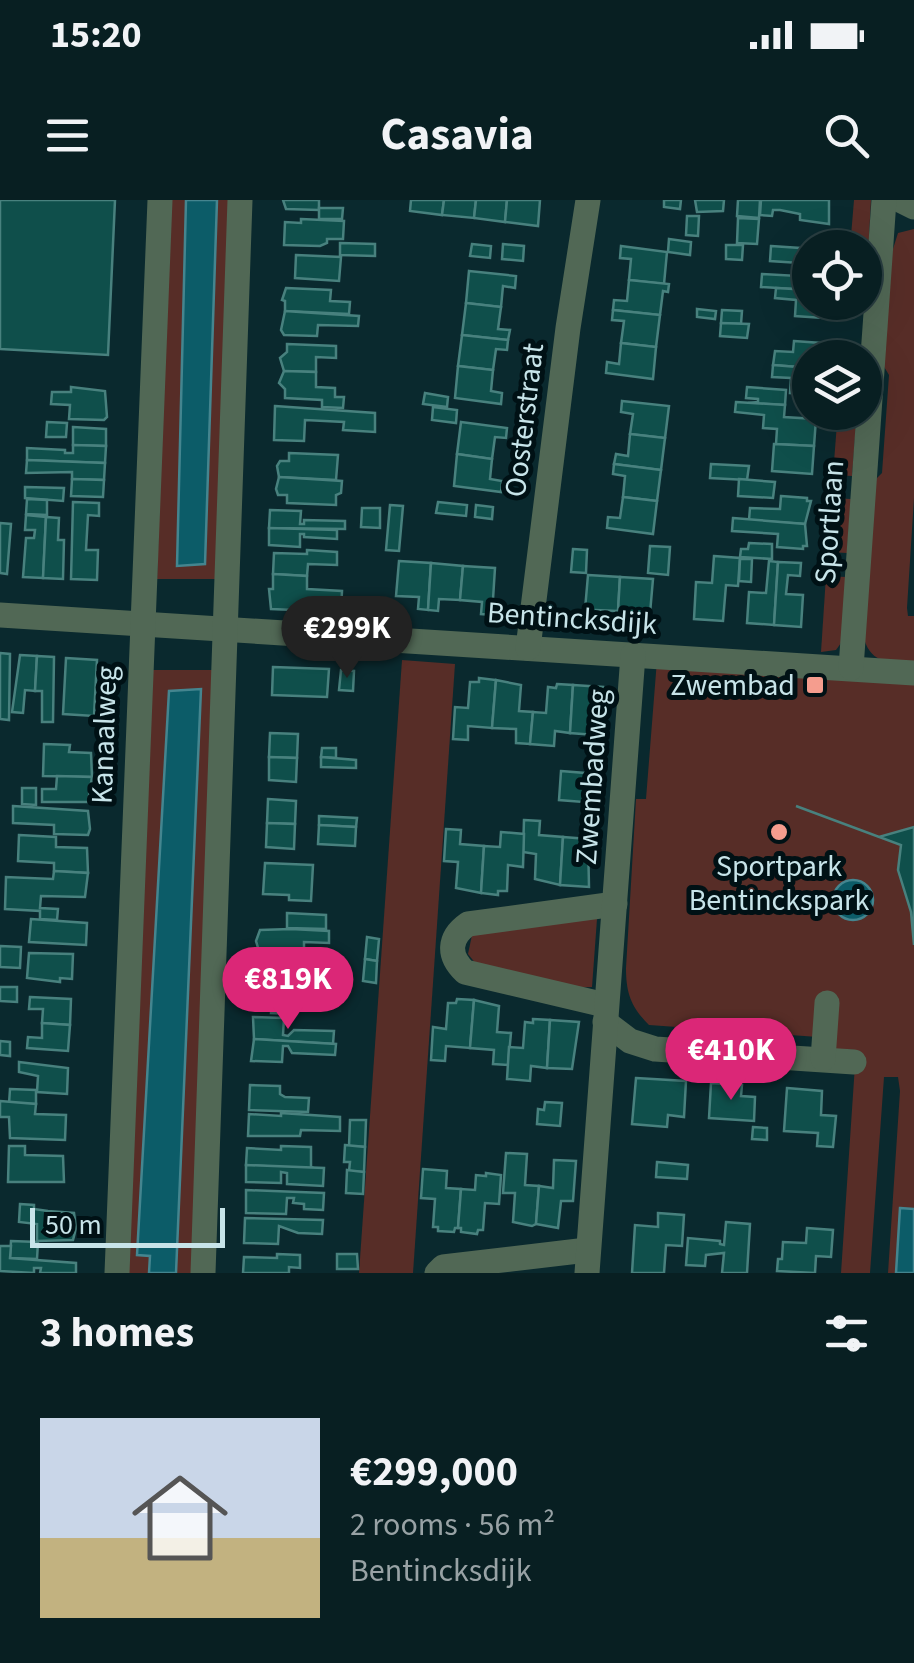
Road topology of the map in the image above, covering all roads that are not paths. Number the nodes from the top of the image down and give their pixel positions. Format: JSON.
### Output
{"nodes":[{"id":1,"x":160,"y":200,"type":"edge"},
{"id":2,"x":240,"y":200,"type":"edge"},
{"id":3,"x":588,"y":200,"type":"edge"},
{"id":4,"x":884,"y":200,"type":"edge"},
{"id":5,"x":900,"y":200,"type":"edge"},
{"id":6,"x":914,"y":207,"type":"edge"},
{"id":7,"x":0,"y":616,"type":"edge"},
{"id":8,"x":141,"y":623,"type":"junction"},
{"id":9,"x":225,"y":629,"type":"junction"},
{"id":10,"x":528,"y":648,"type":"junction"},
{"id":11,"x":633,"y":655,"type":"junction"},
{"id":12,"x":851,"y":668,"type":"junction"},
{"id":13,"x":914,"y":673,"type":"edge"},
{"id":14,"x":615,"y":904,"type":"junction"},
{"id":15,"x":826,"y":1003,"type":"dead end"},
{"id":16,"x":605,"y":1014,"type":"junction"},
{"id":17,"x":823,"y":1059,"type":"junction"},
{"id":18,"x":854,"y":1062,"type":"dead end"},
{"id":19,"x":587,"y":1262,"type":"edge"},
{"id":20,"x":117,"y":1273,"type":"edge"},
{"id":21,"x":203,"y":1273,"type":"edge"},
{"id":22,"x":437,"y":1273,"type":"edge"}],
"edges":[{"from":1,"to":8,"type":"street","name":"Kanaalweg"},
{"from":2,"to":9,"type":"street"},
{"from":3,"to":10,"type":"street","name":"Oosterstraat"},
{"from":4,"to":12,"type":"street","name":"Sportlaan"},
{"from":5,"to":6,"type":"street"},
{"from":7,"to":8,"type":"street","name":"Bentincksdijk"},
{"from":8,"to":9,"type":"street","name":"Bentincksdijk"},
{"from":8,"to":20,"type":"street","name":"Kanaalweg"},
{"from":9,"to":10,"type":"street","name":"Bentincksdijk"},
{"from":9,"to":21,"type":"street"},
{"from":10,"to":11,"type":"street","name":"Bentincksdijk"},
{"from":11,"to":12,"type":"street","name":"Bentincksdijk"},
{"from":11,"to":14,"type":"street","name":"Zwembadweg"},
{"from":12,"to":13,"type":"street","name":"Bentincksdijk"},
{"from":14,"to":16,"type":"street","name":"Zwembadweg"},
{"from":14,"to":16,"type":"street","name":"Zwembadweg"},
{"from":15,"to":17,"type":"street"},
{"from":16,"to":17,"type":"street","name":"Zwembadweg"},
{"from":16,"to":19,"type":"street","name":"Zwembadweg"},
{"from":17,"to":18,"type":"street","name":"Zwembadweg"},
{"from":19,"to":22,"type":"street","name":"Zwembadweg"}]}
